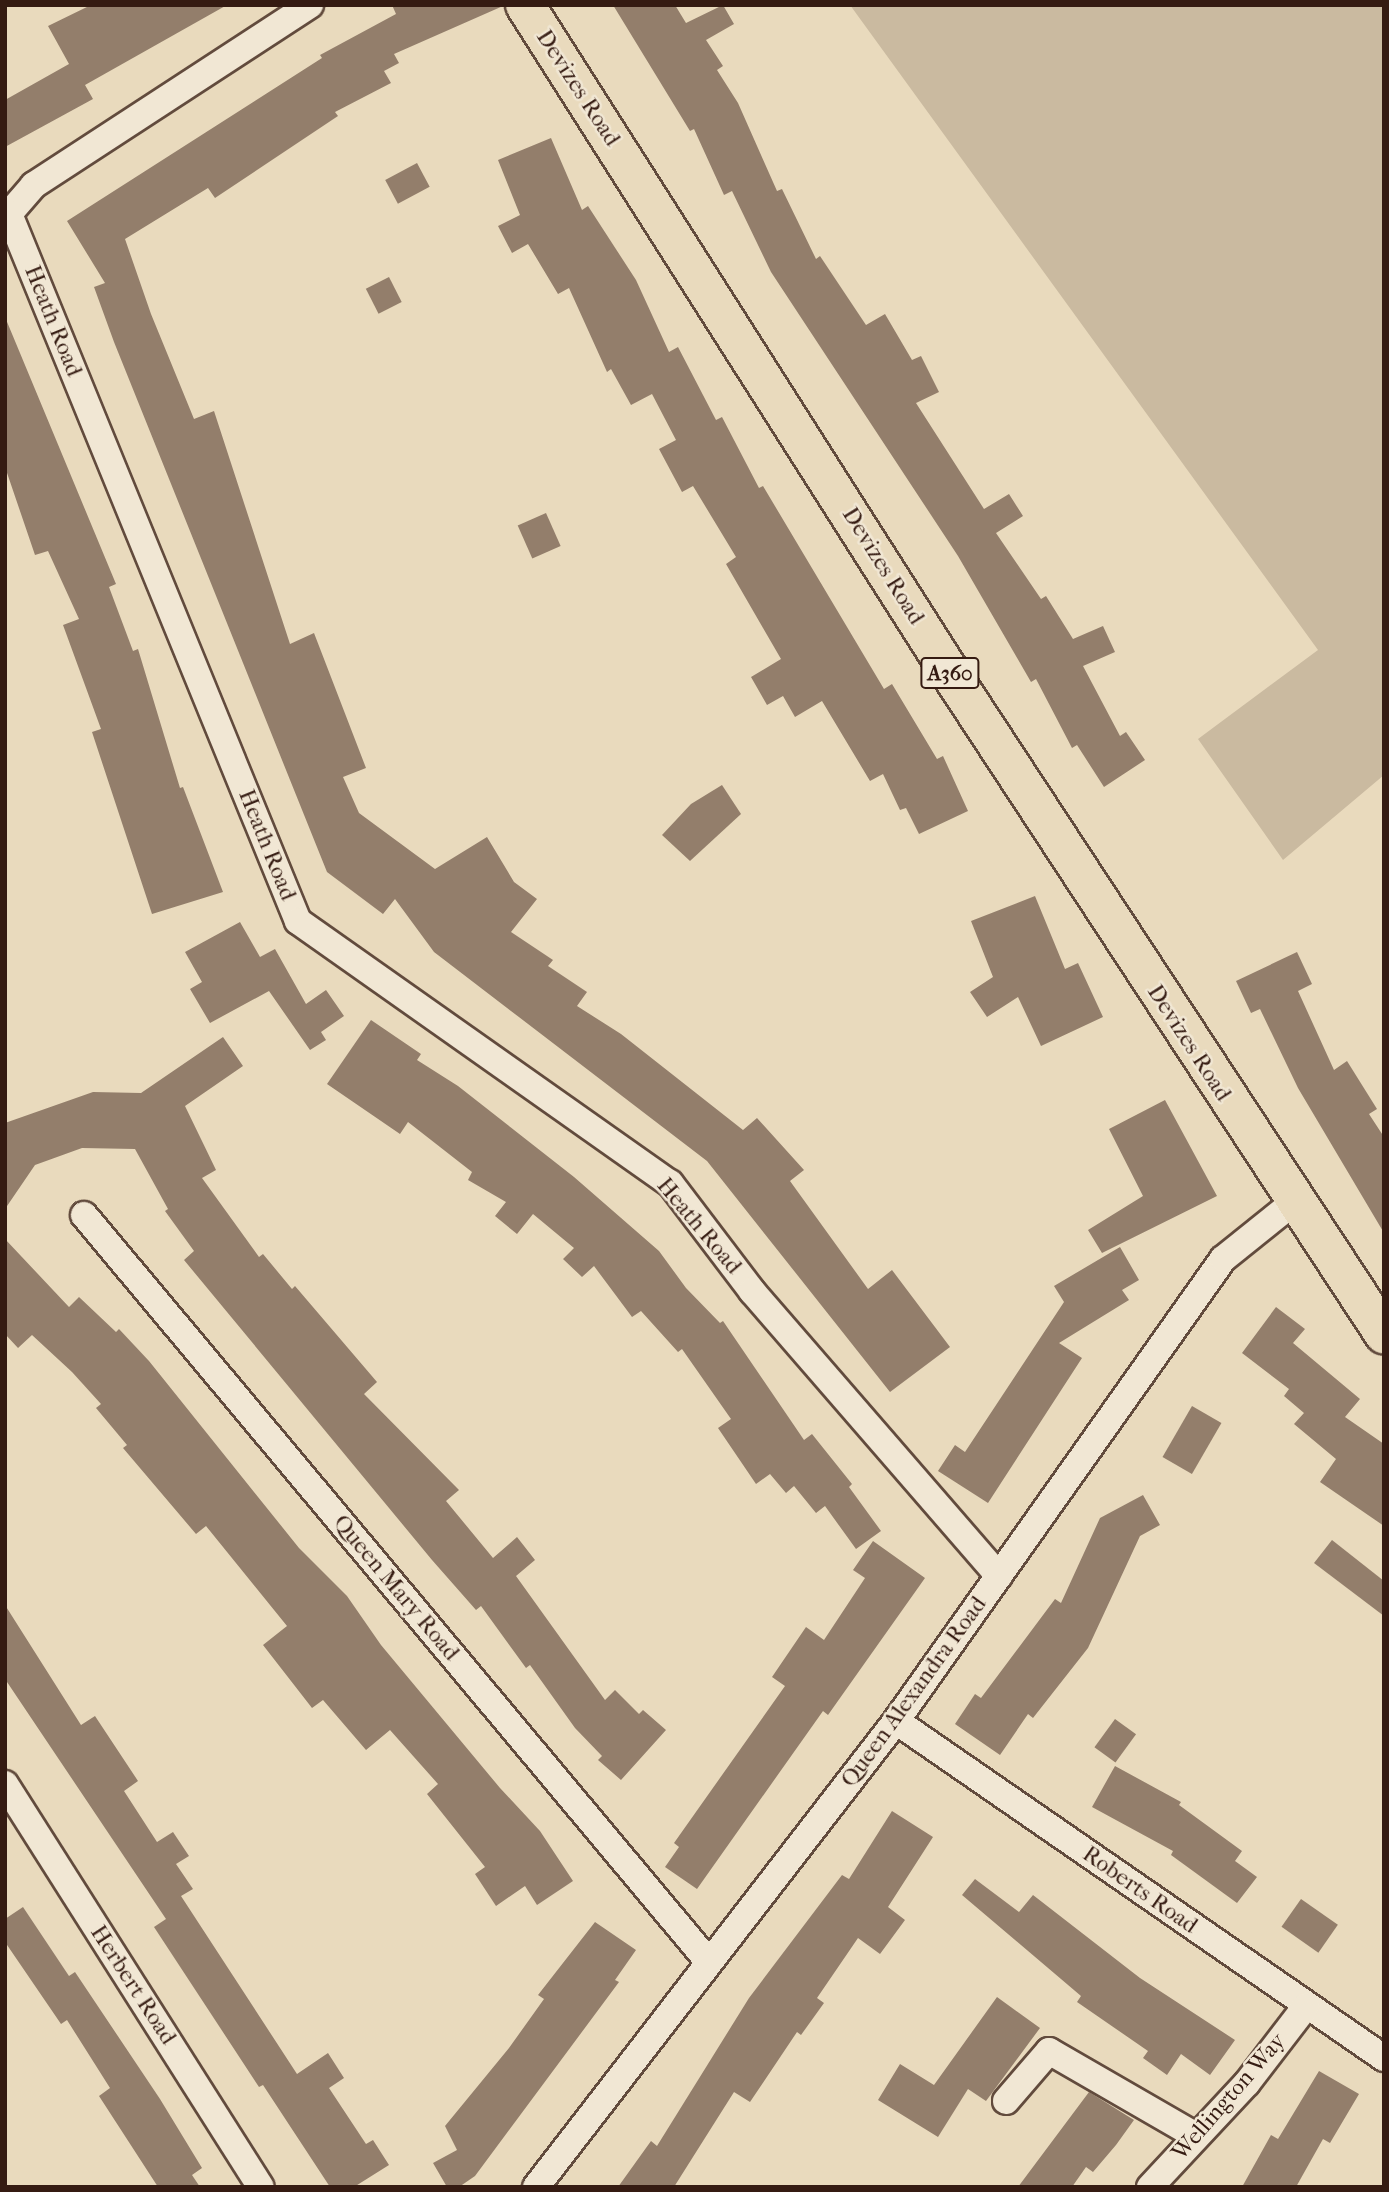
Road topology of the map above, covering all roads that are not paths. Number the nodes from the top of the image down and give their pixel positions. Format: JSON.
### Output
{"nodes":[{"id":1,"x":310,"y":5,"type":"edge"},
{"id":2,"x":525,"y":5,"type":"edge"},
{"id":3,"x":7,"y":214,"type":"edge"},
{"id":4,"x":1294,"y":1202,"type":"junction"},
{"id":5,"x":84,"y":1215,"type":"dead end"},
{"id":6,"x":1384,"y":1334,"type":"edge"},
{"id":7,"x":999,"y":1576,"type":"junction"},
{"id":8,"x":896,"y":1721,"type":"junction"},
{"id":9,"x":5,"y":1784,"type":"edge"},
{"id":10,"x":708,"y":1961,"type":"junction"},
{"id":11,"x":1306,"y":2006,"type":"junction"},
{"id":12,"x":1384,"y":2058,"type":"edge"},
{"id":13,"x":1006,"y":2101,"type":"dead end"},
{"id":14,"x":1196,"y":2136,"type":"junction"},
{"id":15,"x":261,"y":2187,"type":"edge"},
{"id":16,"x":536,"y":2187,"type":"edge"},
{"id":17,"x":1150,"y":2187,"type":"edge"}],
"edges":[{"from":1,"to":3,"type":"street","name":"Heath Road"},
{"from":2,"to":4,"type":"main road","name":"Devizes Road","number":"A360"},
{"from":3,"to":7,"type":"street","name":"Heath Road"},
{"from":4,"to":6,"type":"main road","name":"Devizes Road","number":"A360"},
{"from":4,"to":7,"type":"street","name":"Queen Alexandra Road"},
{"from":5,"to":10,"type":"street","name":"Queen Mary Road"},
{"from":7,"to":8,"type":"street","name":"Queen Alexandra Road"},
{"from":8,"to":10,"type":"street","name":"Queen Alexandra Road"},
{"from":8,"to":11,"type":"street","name":"Roberts Road"},
{"from":9,"to":15,"type":"street","name":"Herbert Road"},
{"from":10,"to":16,"type":"street","name":"Queen Alexandra Road"},
{"from":11,"to":12,"type":"street","name":"Roberts Road"},
{"from":11,"to":14,"type":"street","name":"Wellington Way"},
{"from":13,"to":14,"type":"street"},
{"from":14,"to":17,"type":"street","name":"Wellington Way"}]}
